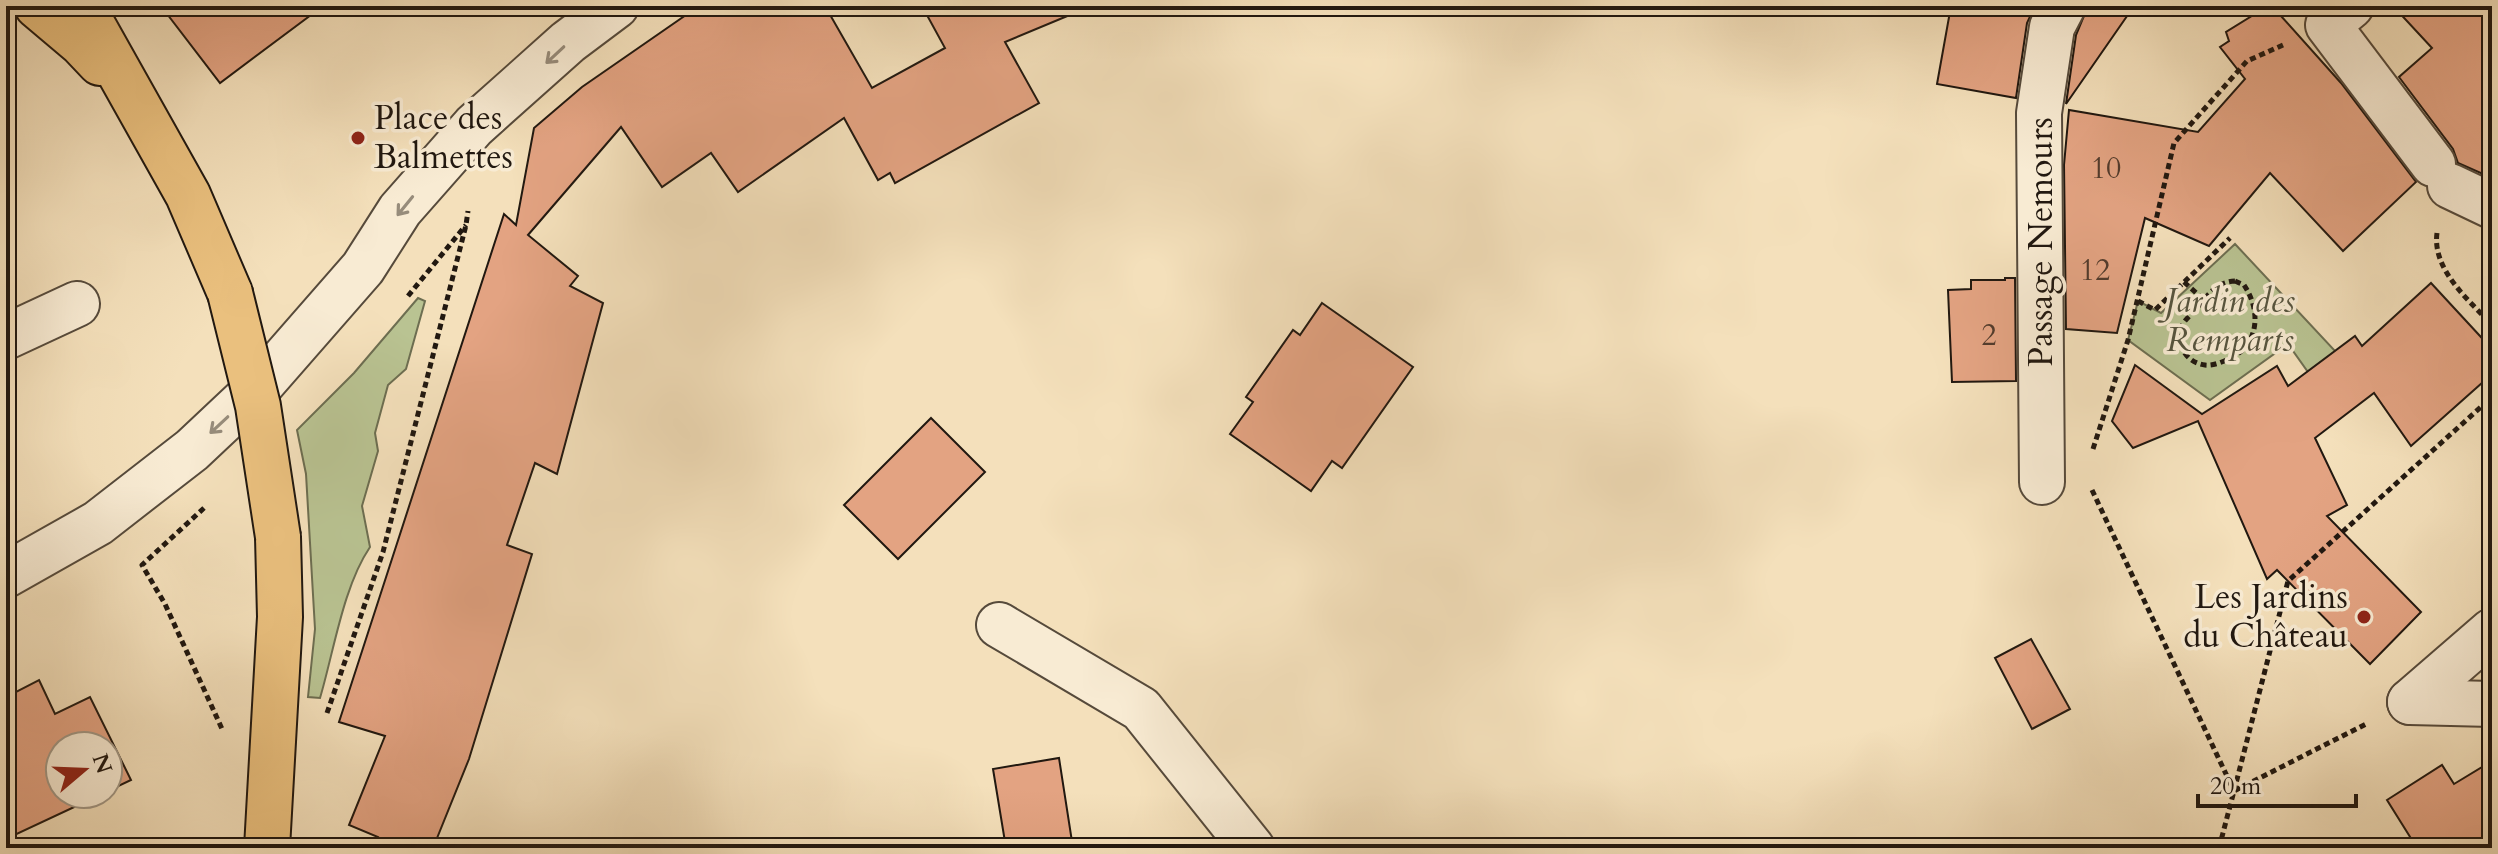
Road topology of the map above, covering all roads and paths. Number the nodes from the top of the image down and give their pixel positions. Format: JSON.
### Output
{"nodes":[{"id":1,"x":37,"y":6,"type":"edge"},
{"id":2,"x":82,"y":6,"type":"edge"},
{"id":3,"x":616,"y":6,"type":"edge"},
{"id":4,"x":2063,"y":6,"type":"edge"},
{"id":5,"x":2339,"y":16,"type":"edge"},
{"id":6,"x":142,"y":109,"type":"junction"},
{"id":7,"x":474,"y":126,"type":"junction"},
{"id":8,"x":2442,"y":175,"type":"junction"},
{"id":9,"x":2492,"y":206,"type":"edge"},
{"id":10,"x":2230,"y":238,"type":"dead end"},
{"id":11,"x":2183,"y":282,"type":"junction"},
{"id":12,"x":2204,"y":300,"type":"junction"},
{"id":13,"x":2138,"y":301,"type":"junction"},
{"id":14,"x":77,"y":304,"type":"dead end"},
{"id":15,"x":2492,"y":325,"type":"edge"},
{"id":16,"x":6,"y":337,"type":"edge"},
{"id":17,"x":2492,"y":397,"type":"edge"},
{"id":18,"x":2090,"y":459,"type":"dead end"},
{"id":19,"x":2042,"y":482,"type":"dead end"},
{"id":20,"x":2092,"y":489,"type":"dead end"},
{"id":21,"x":6,"y":575,"type":"edge"},
{"id":22,"x":165,"y":604,"type":"dead end"},
{"id":23,"x":999,"y":625,"type":"dead end"},
{"id":24,"x":2492,"y":631,"type":"edge"},
{"id":25,"x":2410,"y":702,"type":"junction"},
{"id":26,"x":2492,"y":704,"type":"edge"},
{"id":27,"x":324,"y":723,"type":"dead end"},
{"id":28,"x":225,"y":736,"type":"dead end"},
{"id":29,"x":2234,"y":791,"type":"junction"},
{"id":30,"x":267,"y":848,"type":"edge"},
{"id":31,"x":1252,"y":848,"type":"edge"},
{"id":32,"x":2219,"y":848,"type":"edge"}],
"edges":[{"from":1,"to":6,"type":"main road"},
{"from":2,"to":6,"type":"main road"},
{"from":3,"to":7,"type":"street","one_way":true},
{"from":4,"to":19,"type":"street","name":"Passage Nemours"},
{"from":5,"to":8,"type":"street"},
{"from":5,"to":13,"type":"path"},
{"from":6,"to":30,"type":"main road","bridge":true},
{"from":7,"to":21,"type":"street","one_way":true},
{"from":7,"to":27,"type":"path"},
{"from":8,"to":9,"type":"street"},
{"from":8,"to":15,"type":"path"},
{"from":10,"to":11,"type":"path"},
{"from":11,"to":12,"type":"path"},
{"from":11,"to":13,"type":"path"},
{"from":12,"to":12,"type":"path"},
{"from":13,"to":18,"type":"path"},
{"from":14,"to":16,"type":"street"},
{"from":17,"to":29,"type":"path"},
{"from":20,"to":29,"type":"path"},
{"from":22,"to":28,"type":"path"},
{"from":23,"to":31,"type":"street"},
{"from":24,"to":25,"type":"street"},
{"from":25,"to":26,"type":"street"},
{"from":25,"to":29,"type":"path"},
{"from":29,"to":32,"type":"path"}]}
